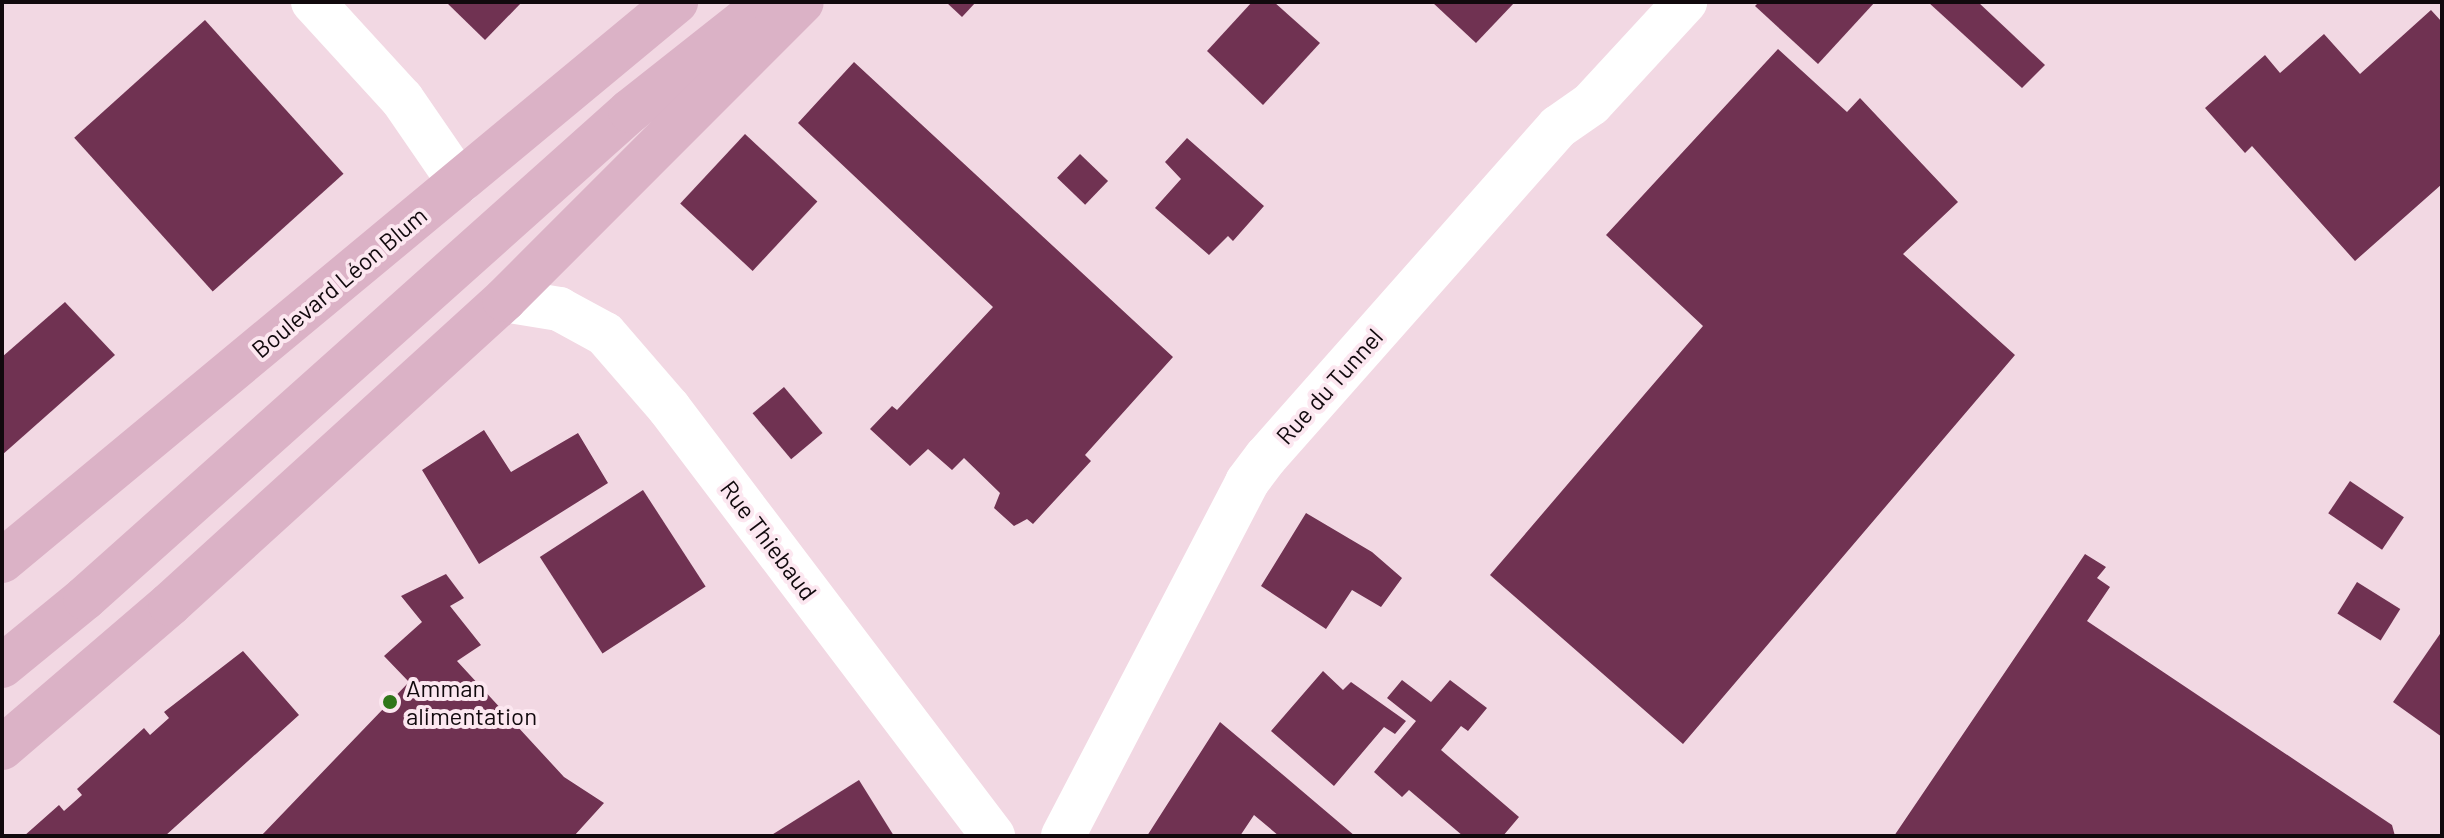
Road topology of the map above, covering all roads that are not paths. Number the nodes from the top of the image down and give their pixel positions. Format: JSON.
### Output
{"nodes":[{"id":1,"x":313,"y":2,"type":"edge"},
{"id":2,"x":676,"y":2,"type":"edge"},
{"id":3,"x":729,"y":2,"type":"edge"},
{"id":4,"x":768,"y":2,"type":"edge"},
{"id":5,"x":802,"y":2,"type":"edge"},
{"id":6,"x":1685,"y":2,"type":"edge"},
{"id":7,"x":630,"y":111,"type":"junction"},
{"id":8,"x":459,"y":182,"type":"junction"},
{"id":9,"x":504,"y":300,"type":"junction"},
{"id":10,"x":2,"y":561,"type":"edge"},
{"id":11,"x":2,"y":666,"type":"edge"},
{"id":12,"x":2,"y":748,"type":"edge"},
{"id":13,"x":993,"y":836,"type":"edge"},
{"id":14,"x":1063,"y":836,"type":"edge"}],
"edges":[{"from":1,"to":8,"type":"street"},
{"from":2,"to":8,"type":"main road","name":"Boulevard Léon Blum"},
{"from":3,"to":7,"type":"main road"},
{"from":4,"to":7,"type":"main road"},
{"from":5,"to":9,"type":"main road"},
{"from":6,"to":14,"type":"street","name":"Rue du Tunnel"},
{"from":7,"to":11,"type":"main road"},
{"from":8,"to":10,"type":"main road","name":"Boulevard Léon Blum"},
{"from":9,"to":12,"type":"main road"},
{"from":9,"to":13,"type":"street","name":"Rue Thiebaud"}]}
